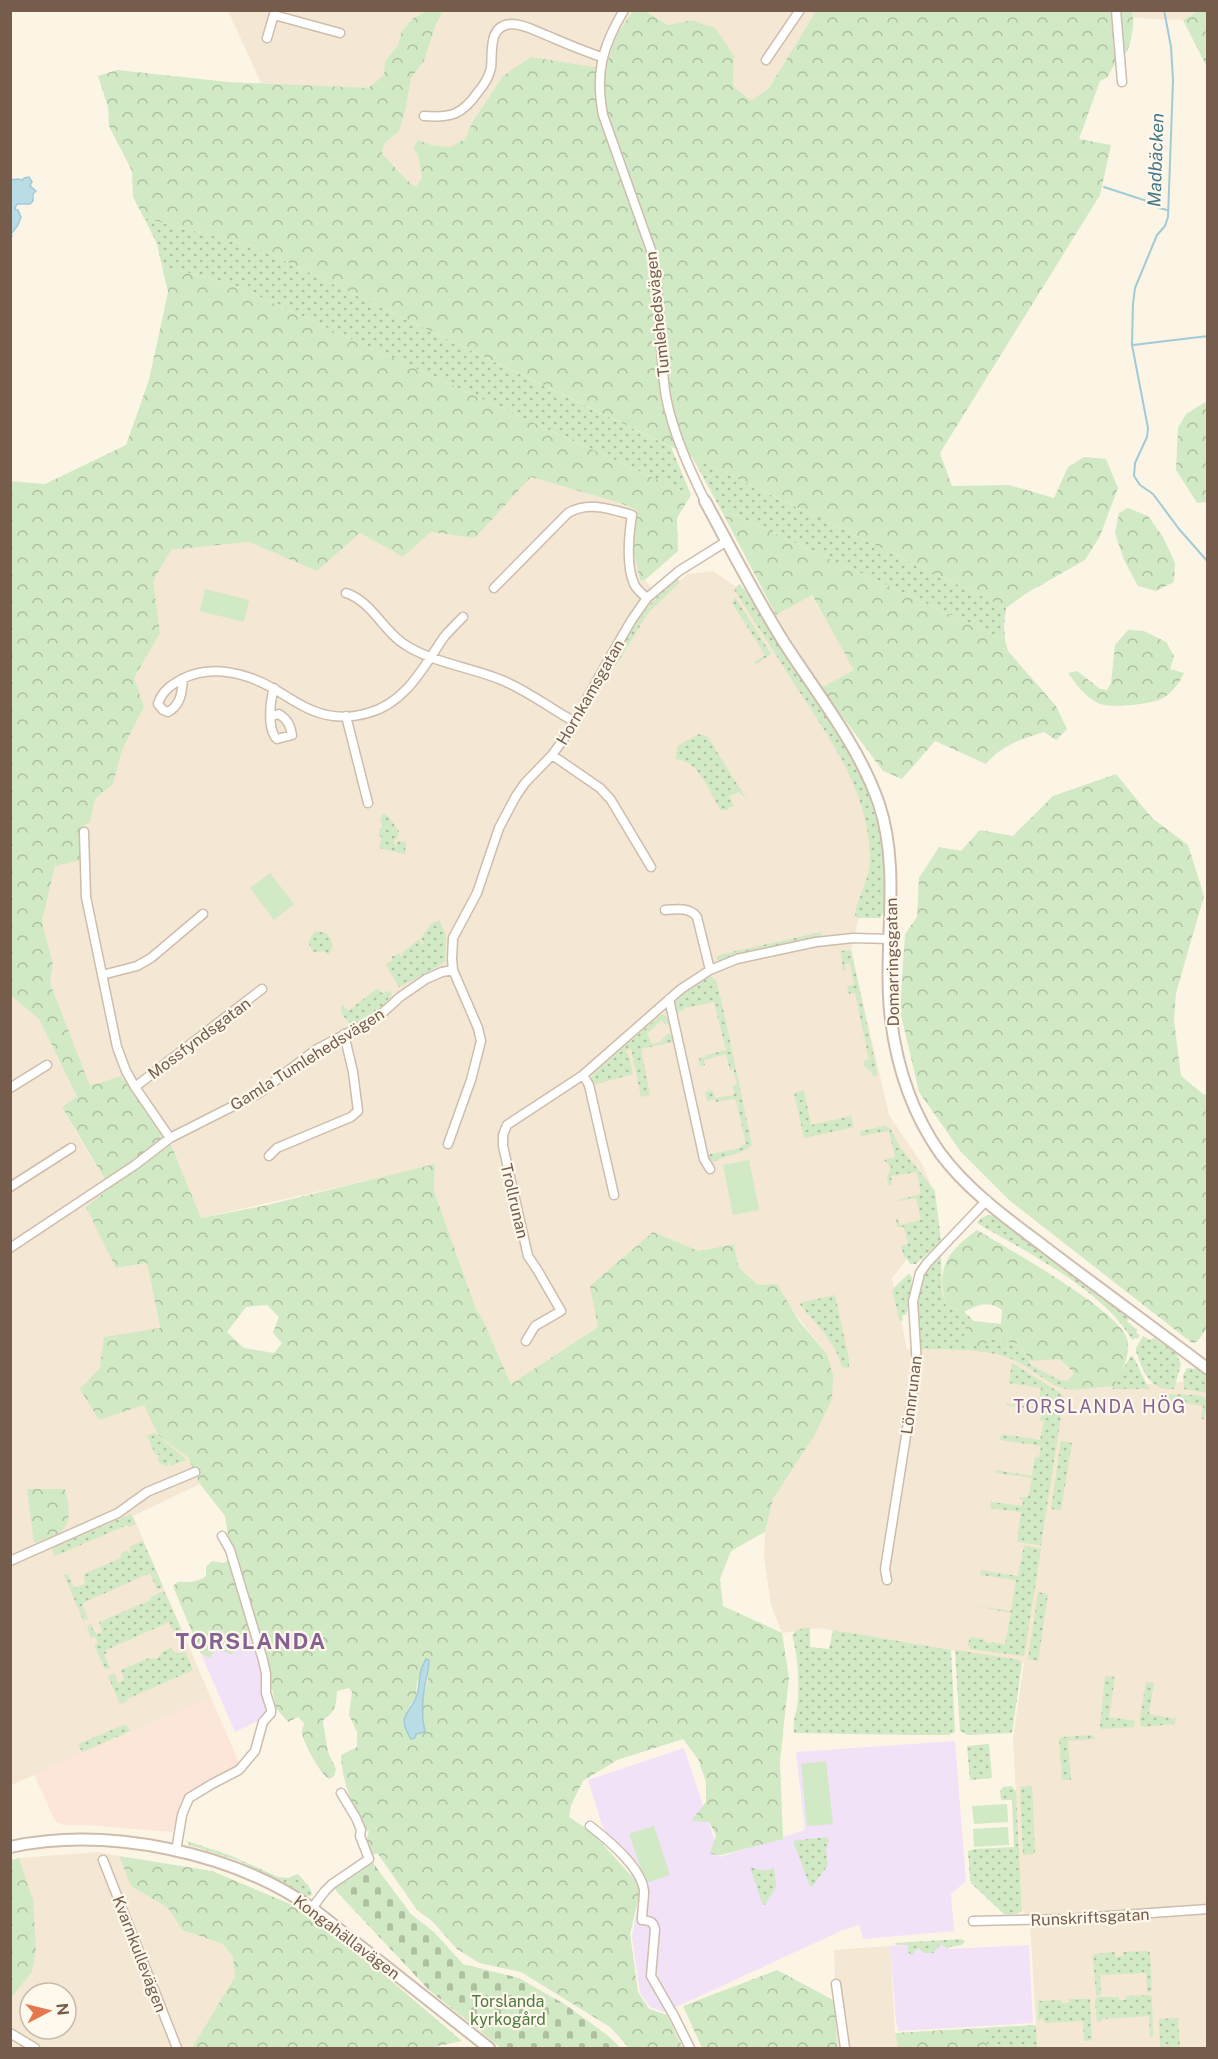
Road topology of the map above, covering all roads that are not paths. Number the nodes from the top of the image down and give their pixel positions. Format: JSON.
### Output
{"nodes":[{"id":1,"x":624,"y":10,"type":"edge"},
{"id":2,"x":800,"y":10,"type":"edge"},
{"id":3,"x":1116,"y":10,"type":"edge"},
{"id":4,"x":275,"y":13,"type":"edge"},
{"id":5,"x":340,"y":33,"type":"dead end"},
{"id":6,"x":267,"y":38,"type":"dead end"},
{"id":7,"x":602,"y":57,"type":"junction"},
{"id":8,"x":766,"y":60,"type":"dead end"},
{"id":9,"x":1122,"y":82,"type":"dead end"},
{"id":10,"x":424,"y":117,"type":"dead end"},
{"id":11,"x":705,"y":501,"type":"joint"},
{"id":12,"x":727,"y":541,"type":"junction"},
{"id":13,"x":494,"y":588,"type":"dead end"},
{"id":14,"x":346,"y":592,"type":"dead end"},
{"id":15,"x":647,"y":598,"type":"junction"},
{"id":16,"x":463,"y":617,"type":"dead end"},
{"id":17,"x":432,"y":657,"type":"junction"},
{"id":18,"x":183,"y":679,"type":"dead end"},
{"id":19,"x":274,"y":688,"type":"junction"},
{"id":20,"x":272,"y":716,"type":"dead end"},
{"id":21,"x":346,"y":716,"type":"junction"},
{"id":22,"x":574,"y":722,"type":"junction"},
{"id":23,"x":552,"y":755,"type":"junction"},
{"id":24,"x":368,"y":803,"type":"dead end"},
{"id":25,"x":84,"y":832,"type":"dead end"},
{"id":26,"x":651,"y":867,"type":"dead end"},
{"id":27,"x":665,"y":910,"type":"dead end"},
{"id":28,"x":203,"y":914,"type":"dead end"},
{"id":29,"x":890,"y":939,"type":"junction"},
{"id":30,"x":453,"y":970,"type":"junction"},
{"id":31,"x":710,"y":970,"type":"junction"},
{"id":32,"x":102,"y":975,"type":"junction"},
{"id":33,"x":262,"y":989,"type":"dead end"},
{"id":34,"x":669,"y":999,"type":"junction"},
{"id":35,"x":344,"y":1035,"type":"junction"},
{"id":36,"x":47,"y":1065,"type":"dead end"},
{"id":37,"x":583,"y":1075,"type":"junction"},
{"id":38,"x":135,"y":1087,"type":"junction"},
{"id":39,"x":10,"y":1088,"type":"edge"},
{"id":40,"x":170,"y":1138,"type":"junction"},
{"id":41,"x":448,"y":1144,"type":"dead end"},
{"id":42,"x":71,"y":1148,"type":"dead end"},
{"id":43,"x":269,"y":1156,"type":"dead end"},
{"id":44,"x":710,"y":1169,"type":"dead end"},
{"id":45,"x":10,"y":1187,"type":"edge"},
{"id":46,"x":614,"y":1195,"type":"dead end"},
{"id":47,"x":987,"y":1200,"type":"junction"},
{"id":48,"x":10,"y":1248,"type":"edge"},
{"id":49,"x":526,"y":1341,"type":"dead end"},
{"id":50,"x":1208,"y":1369,"type":"edge"},
{"id":51,"x":195,"y":1472,"type":"dead end"},
{"id":52,"x":222,"y":1536,"type":"dead end"},
{"id":53,"x":10,"y":1561,"type":"edge"},
{"id":54,"x":887,"y":1580,"type":"dead end"},
{"id":55,"x":341,"y":1793,"type":"dead end"},
{"id":56,"x":590,"y":1826,"type":"dead end"},
{"id":57,"x":10,"y":1847,"type":"edge"},
{"id":58,"x":176,"y":1851,"type":"junction"},
{"id":59,"x":103,"y":1860,"type":"dead end"},
{"id":60,"x":312,"y":1908,"type":"junction"},
{"id":61,"x":1208,"y":1909,"type":"edge"},
{"id":62,"x":973,"y":1921,"type":"dead end"},
{"id":63,"x":836,"y":1984,"type":"dead end"},
{"id":64,"x":10,"y":2033,"type":"edge"},
{"id":65,"x":35,"y":2049,"type":"edge"},
{"id":66,"x":177,"y":2049,"type":"edge"},
{"id":67,"x":489,"y":2049,"type":"edge"},
{"id":68,"x":690,"y":2049,"type":"edge"},
{"id":69,"x":845,"y":2049,"type":"edge"}],
"edges":[{"from":1,"to":7,"type":"street","name":"Tumlehedsvägen"},
{"from":2,"to":8,"type":"street"},
{"from":3,"to":9,"type":"street"},
{"from":4,"to":5,"type":"street"},
{"from":4,"to":6,"type":"street"},
{"from":7,"to":10,"type":"street"},
{"from":7,"to":11,"type":"street","name":"Tumlehedsvägen"},
{"from":11,"to":12,"type":"street","name":"Domarringsgatan"},
{"from":12,"to":15,"type":"street","name":"Hornkamsgatan"},
{"from":12,"to":29,"type":"street","name":"Domarringsgatan"},
{"from":13,"to":15,"type":"street"},
{"from":14,"to":17,"type":"street"},
{"from":15,"to":22,"type":"street","name":"Hornkamsgatan"},
{"from":16,"to":17,"type":"street"},
{"from":17,"to":21,"type":"street"},
{"from":17,"to":22,"type":"street"},
{"from":18,"to":19,"type":"street"},
{"from":19,"to":20,"type":"street"},
{"from":19,"to":21,"type":"street"},
{"from":21,"to":24,"type":"street"},
{"from":22,"to":23,"type":"street","name":"Hornkamsgatan"},
{"from":23,"to":26,"type":"street"},
{"from":23,"to":30,"type":"street","name":"Hornkamsgatan"},
{"from":25,"to":32,"type":"street","name":"Mossfyndsgatan"},
{"from":27,"to":31,"type":"street"},
{"from":28,"to":32,"type":"street"},
{"from":29,"to":31,"type":"street","name":"Trollrunan"},
{"from":29,"to":47,"type":"street","name":"Domarringsgatan"},
{"from":30,"to":35,"type":"street","name":"Gamla Tumlehedsvägen"},
{"from":30,"to":41,"type":"street"},
{"from":31,"to":34,"type":"street","name":"Trollrunan"},
{"from":32,"to":38,"type":"street","name":"Mossfyndsgatan"},
{"from":33,"to":38,"type":"street","name":"Mossfyndsgatan"},
{"from":34,"to":37,"type":"street","name":"Trollrunan"},
{"from":34,"to":44,"type":"street"},
{"from":35,"to":40,"type":"street","name":"Gamla Tumlehedsvägen"},
{"from":35,"to":43,"type":"street"},
{"from":36,"to":39,"type":"street"},
{"from":37,"to":46,"type":"street"},
{"from":37,"to":49,"type":"street","name":"Trollrunan"},
{"from":38,"to":40,"type":"street","name":"Mossfyndsgatan"},
{"from":40,"to":48,"type":"street","name":"Gamla Tumlehedsvägen"},
{"from":42,"to":45,"type":"street"},
{"from":47,"to":50,"type":"street","name":"Domarringsgatan"},
{"from":47,"to":54,"type":"street","name":"Lönnrunan"},
{"from":51,"to":53,"type":"street"},
{"from":52,"to":58,"type":"street"},
{"from":55,"to":60,"type":"street"},
{"from":56,"to":68,"type":"street"},
{"from":57,"to":58,"type":"street","name":"Kongahällavägen"},
{"from":58,"to":60,"type":"street","name":"Kongahällavägen"},
{"from":59,"to":66,"type":"street","name":"Kvarnkullevägen"},
{"from":60,"to":67,"type":"street","name":"Kongahällavägen"},
{"from":61,"to":62,"type":"street","name":"Runskriftsgatan"},
{"from":63,"to":69,"type":"street"},
{"from":64,"to":65,"type":"street"}]}
